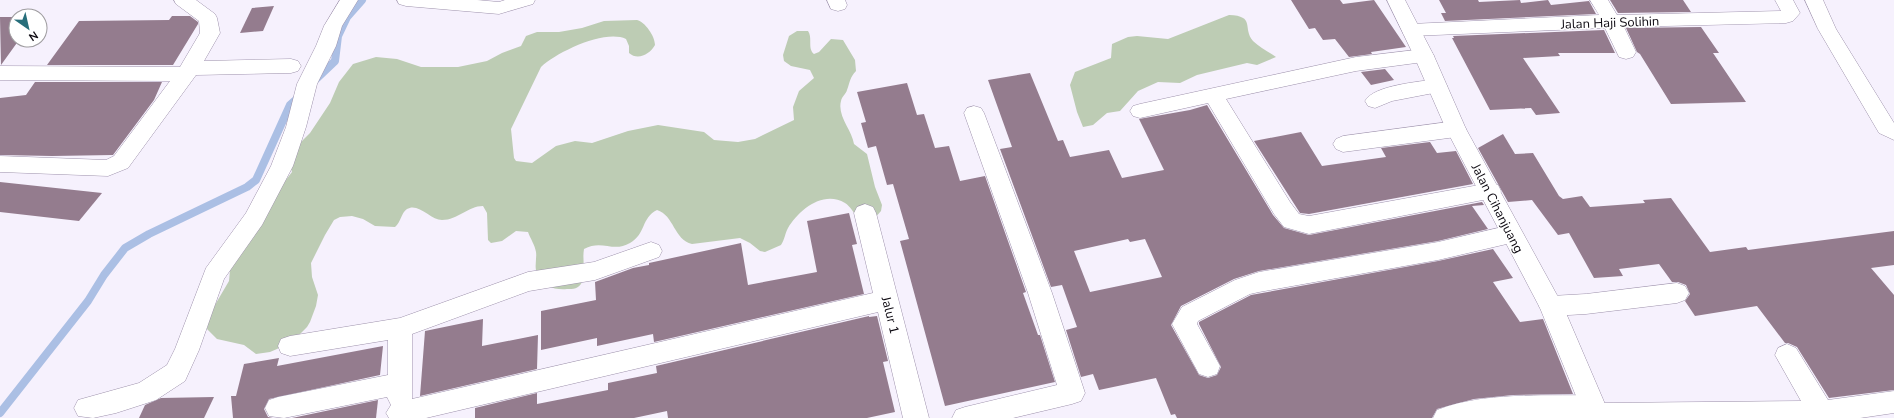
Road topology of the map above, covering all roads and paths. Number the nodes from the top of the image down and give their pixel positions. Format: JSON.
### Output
{"nodes":[{"id":1,"x":183,"y":0,"type":"edge"},
{"id":2,"x":350,"y":0,"type":"edge"},
{"id":3,"x":406,"y":0,"type":"edge"},
{"id":4,"x":526,"y":0,"type":"edge"},
{"id":5,"x":1396,"y":0,"type":"edge"},
{"id":6,"x":1599,"y":0,"type":"edge"},
{"id":7,"x":1784,"y":0,"type":"edge"},
{"id":8,"x":1814,"y":0,"type":"edge"},
{"id":9,"x":1612,"y":21,"type":"junction"},
{"id":10,"x":1411,"y":30,"type":"junction"},
{"id":11,"x":1626,"y":52,"type":"dead end"},
{"id":12,"x":1424,"y":56,"type":"junction"},
{"id":13,"x":291,"y":66,"type":"dead end"},
{"id":14,"x":187,"y":71,"type":"junction"},
{"id":15,"x":0,"y":73,"type":"edge"},
{"id":16,"x":1437,"y":86,"type":"junction"},
{"id":17,"x":1214,"y":96,"type":"junction"},
{"id":18,"x":1375,"y":101,"type":"dead end"},
{"id":19,"x":1140,"y":111,"type":"dead end"},
{"id":20,"x":974,"y":113,"type":"dead end"},
{"id":21,"x":1456,"y":129,"type":"junction"},
{"id":22,"x":1894,"y":132,"type":"edge"},
{"id":23,"x":1343,"y":144,"type":"dead end"},
{"id":24,"x":0,"y":164,"type":"edge"},
{"id":25,"x":1490,"y":190,"type":"junction"},
{"id":26,"x":865,"y":213,"type":"dead end"},
{"id":27,"x":1511,"y":234,"type":"junction"},
{"id":28,"x":651,"y":251,"type":"dead end"},
{"id":29,"x":1677,"y":293,"type":"dead end"},
{"id":30,"x":887,"y":300,"type":"junction"},
{"id":31,"x":1551,"y":306,"type":"junction"},
{"id":32,"x":400,"y":328,"type":"junction"},
{"id":33,"x":290,"y":346,"type":"dead end"},
{"id":34,"x":1787,"y":355,"type":"dead end"},
{"id":35,"x":1208,"y":366,"type":"dead end"},
{"id":36,"x":400,"y":383,"type":"junction"},
{"id":37,"x":1894,"y":402,"type":"edge"},
{"id":38,"x":86,"y":408,"type":"dead end"},
{"id":39,"x":278,"y":408,"type":"dead end"},
{"id":40,"x":1822,"y":412,"type":"junction"},
{"id":41,"x":1595,"y":413,"type":"edge"},
{"id":42,"x":399,"y":416,"type":"edge"},
{"id":43,"x":916,"y":418,"type":"edge"},
{"id":44,"x":964,"y":418,"type":"edge"},
{"id":45,"x":1446,"y":418,"type":"edge"}],
"edges":[{"from":1,"to":14,"type":"street"},
{"from":2,"to":38,"type":"street"},
{"from":3,"to":4,"type":"street"},
{"from":5,"to":10,"type":"street","name":"Jalan Cihanjuang"},
{"from":6,"to":9,"type":"street"},
{"from":7,"to":9,"type":"street","name":"Jalan Haji Solihin"},
{"from":8,"to":22,"type":"street"},
{"from":9,"to":10,"type":"street","name":"Jalan Haji Solihin"},
{"from":9,"to":11,"type":"street"},
{"from":10,"to":12,"type":"street","name":"Jalan Cihanjuang"},
{"from":12,"to":16,"type":"street","name":"Jalan Cihanjuang"},
{"from":12,"to":17,"type":"street"},
{"from":13,"to":14,"type":"street"},
{"from":14,"to":15,"type":"street"},
{"from":14,"to":24,"type":"street"},
{"from":16,"to":18,"type":"street"},
{"from":16,"to":21,"type":"street","name":"Jalan Cihanjuang"},
{"from":17,"to":19,"type":"street"},
{"from":17,"to":25,"type":"street"},
{"from":20,"to":44,"type":"street"},
{"from":21,"to":23,"type":"street"},
{"from":21,"to":25,"type":"street","name":"Jalan Cihanjuang"},
{"from":25,"to":27,"type":"street","name":"Jalan Cihanjuang"},
{"from":26,"to":30,"type":"street","name":"Jalur 1"},
{"from":27,"to":31,"type":"street","name":"Jalan Cihanjuang"},
{"from":27,"to":35,"type":"street"},
{"from":28,"to":32,"type":"street"},
{"from":29,"to":31,"type":"street"},
{"from":30,"to":42,"type":"street"},
{"from":30,"to":43,"type":"street","name":"Jalur 1"},
{"from":31,"to":41,"type":"street","name":"Jalan Cihanjuang"},
{"from":32,"to":33,"type":"street"},
{"from":32,"to":36,"type":"street"},
{"from":34,"to":40,"type":"street"},
{"from":36,"to":39,"type":"street"},
{"from":36,"to":42,"type":"street"},
{"from":37,"to":40,"type":"street"},
{"from":40,"to":41,"type":"street"},
{"from":41,"to":45,"type":"street"}]}
